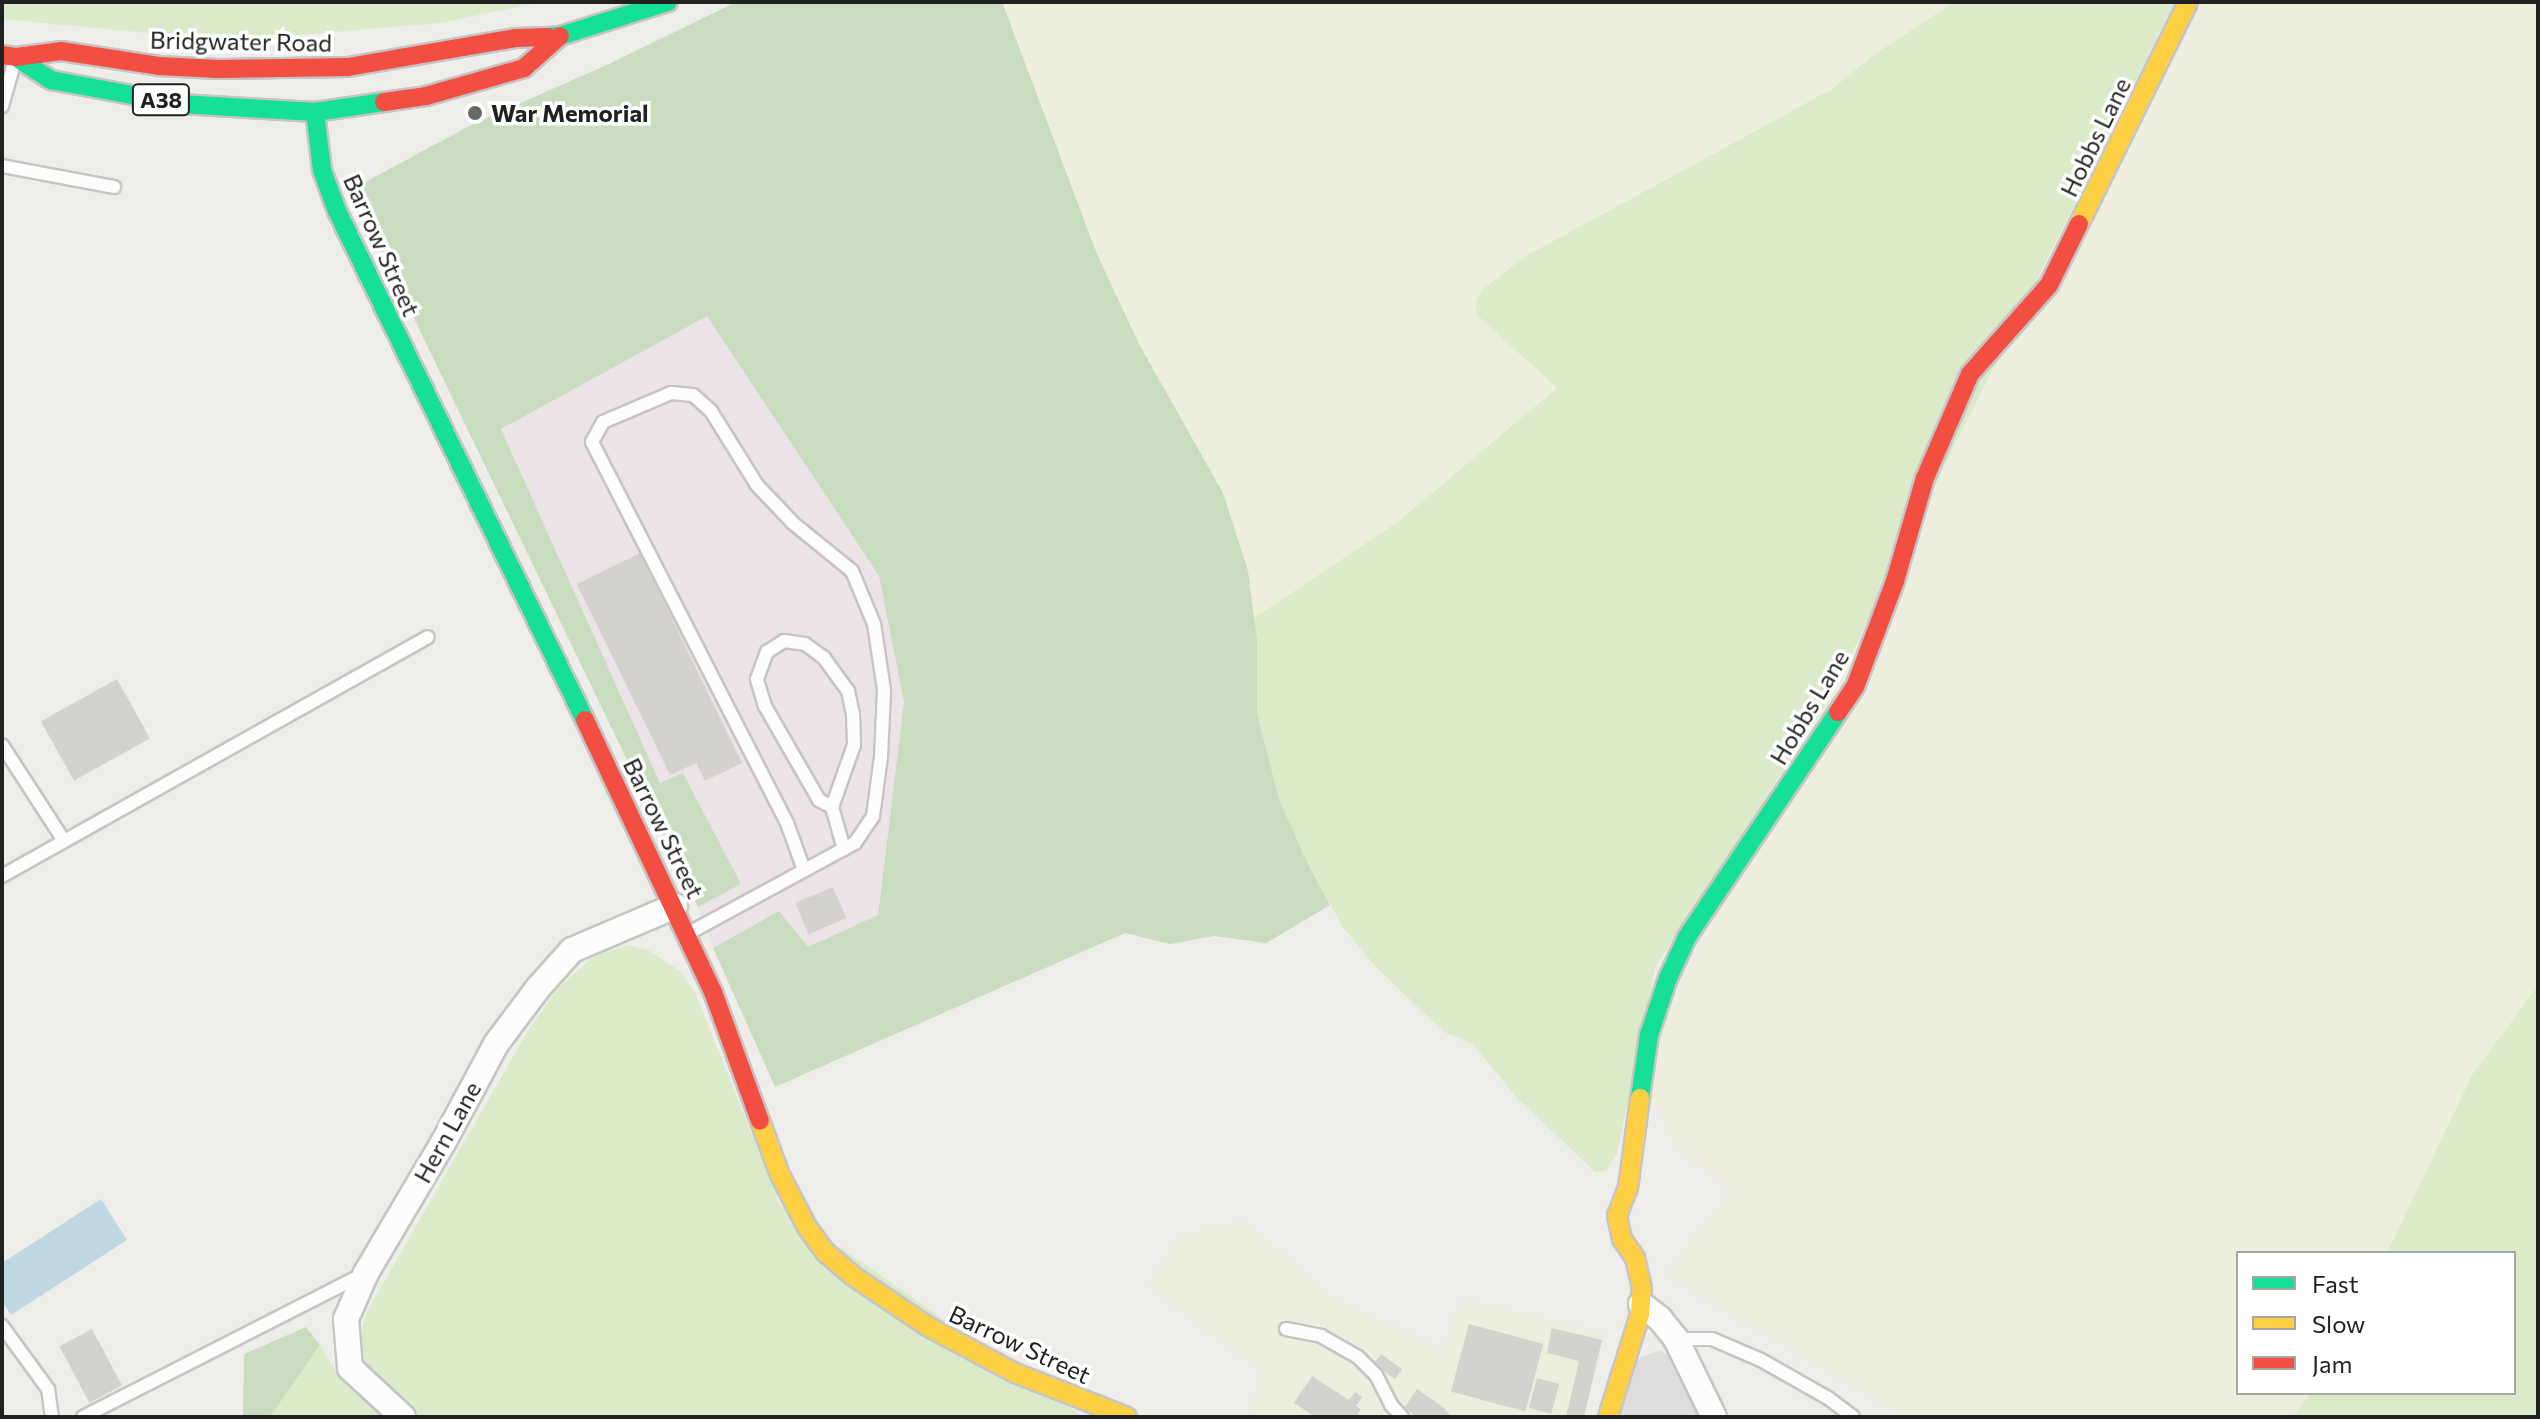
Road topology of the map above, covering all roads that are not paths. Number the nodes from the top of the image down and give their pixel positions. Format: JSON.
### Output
{"nodes":[{"id":1,"x":668,"y":2,"type":"edge"},
{"id":2,"x":2188,"y":2,"type":"edge"},
{"id":3,"x":560,"y":36,"type":"junction"},
{"id":4,"x":516,"y":38,"type":"junction"},
{"id":5,"x":9,"y":56,"type":"edge"},
{"id":6,"x":348,"y":67,"type":"junction"},
{"id":7,"x":218,"y":69,"type":"junction"},
{"id":8,"x":317,"y":89,"type":"junction"},
{"id":9,"x":2,"y":106,"type":"edge"},
{"id":10,"x":315,"y":112,"type":"junction"},
{"id":11,"x":2,"y":166,"type":"edge"},
{"id":12,"x":114,"y":187,"type":"dead end"},
{"id":13,"x":428,"y":637,"type":"dead end"},
{"id":14,"x":2,"y":745,"type":"edge"},
{"id":15,"x":832,"y":807,"type":"junction"},
{"id":16,"x":64,"y":841,"type":"junction"},
{"id":17,"x":844,"y":849,"type":"junction"},
{"id":18,"x":804,"y":870,"type":"junction"},
{"id":19,"x":2,"y":876,"type":"edge"},
{"id":20,"x":675,"y":906,"type":"junction"},
{"id":21,"x":687,"y":934,"type":"junction"},
{"id":22,"x":366,"y":1273,"type":"junction"},
{"id":23,"x":1641,"y":1304,"type":"junction"},
{"id":24,"x":2,"y":1326,"type":"edge"},
{"id":25,"x":1286,"y":1329,"type":"dead end"},
{"id":26,"x":1676,"y":1339,"type":"junction"},
{"id":27,"x":52,"y":1417,"type":"edge"},
{"id":28,"x":83,"y":1417,"type":"edge"},
{"id":29,"x":403,"y":1417,"type":"edge"},
{"id":30,"x":1127,"y":1417,"type":"edge"},
{"id":31,"x":1402,"y":1417,"type":"edge"},
{"id":32,"x":1608,"y":1417,"type":"edge"},
{"id":33,"x":1714,"y":1417,"type":"edge"},
{"id":34,"x":1853,"y":1417,"type":"edge"}],
"edges":[{"from":1,"to":3,"type":"main road","name":"Bridgwater Road","number":"A38"},
{"from":2,"to":23,"type":"main road","name":"Hobbs Lane"},
{"from":3,"to":4,"type":"main road","name":"Bridgwater Road","number":"A38"},
{"from":3,"to":10,"type":"main road","name":"Bridgwater Road","number":"A38"},
{"from":4,"to":6,"type":"main road","name":"Bridgwater Road","number":"A38"},
{"from":4,"to":7,"type":"main road"},
{"from":5,"to":7,"type":"main road","name":"Bridgwater Road","number":"A38"},
{"from":5,"to":9,"type":"lane"},
{"from":5,"to":10,"type":"main road","name":"Bridgwater Road","number":"A38"},
{"from":6,"to":7,"type":"main road","name":"Bridgwater Road","number":"A38"},
{"from":6,"to":8,"type":"main road"},
{"from":7,"to":8,"type":"main road"},
{"from":8,"to":10,"type":"main road","name":"Barrow Street"},
{"from":10,"to":20,"type":"main road","name":"Barrow Street"},
{"from":11,"to":12,"type":"lane"},
{"from":13,"to":16,"type":"lane"},
{"from":14,"to":16,"type":"lane"},
{"from":15,"to":15,"type":"lane"},
{"from":15,"to":17,"type":"lane"},
{"from":16,"to":19,"type":"lane"},
{"from":17,"to":18,"type":"lane"},
{"from":17,"to":18,"type":"lane"},
{"from":18,"to":21,"type":"lane"},
{"from":20,"to":21,"type":"main road","name":"Barrow Street"},
{"from":20,"to":22,"type":"street","name":"Hern Lane"},
{"from":21,"to":30,"type":"main road","name":"Barrow Street"},
{"from":22,"to":28,"type":"lane"},
{"from":22,"to":29,"type":"street","name":"Hern Lane"},
{"from":23,"to":26,"type":"street"},
{"from":23,"to":32,"type":"main road","name":"Hobbs Lane"},
{"from":24,"to":27,"type":"lane"},
{"from":25,"to":31,"type":"lane"},
{"from":26,"to":33,"type":"street"},
{"from":26,"to":34,"type":"lane"}]}
